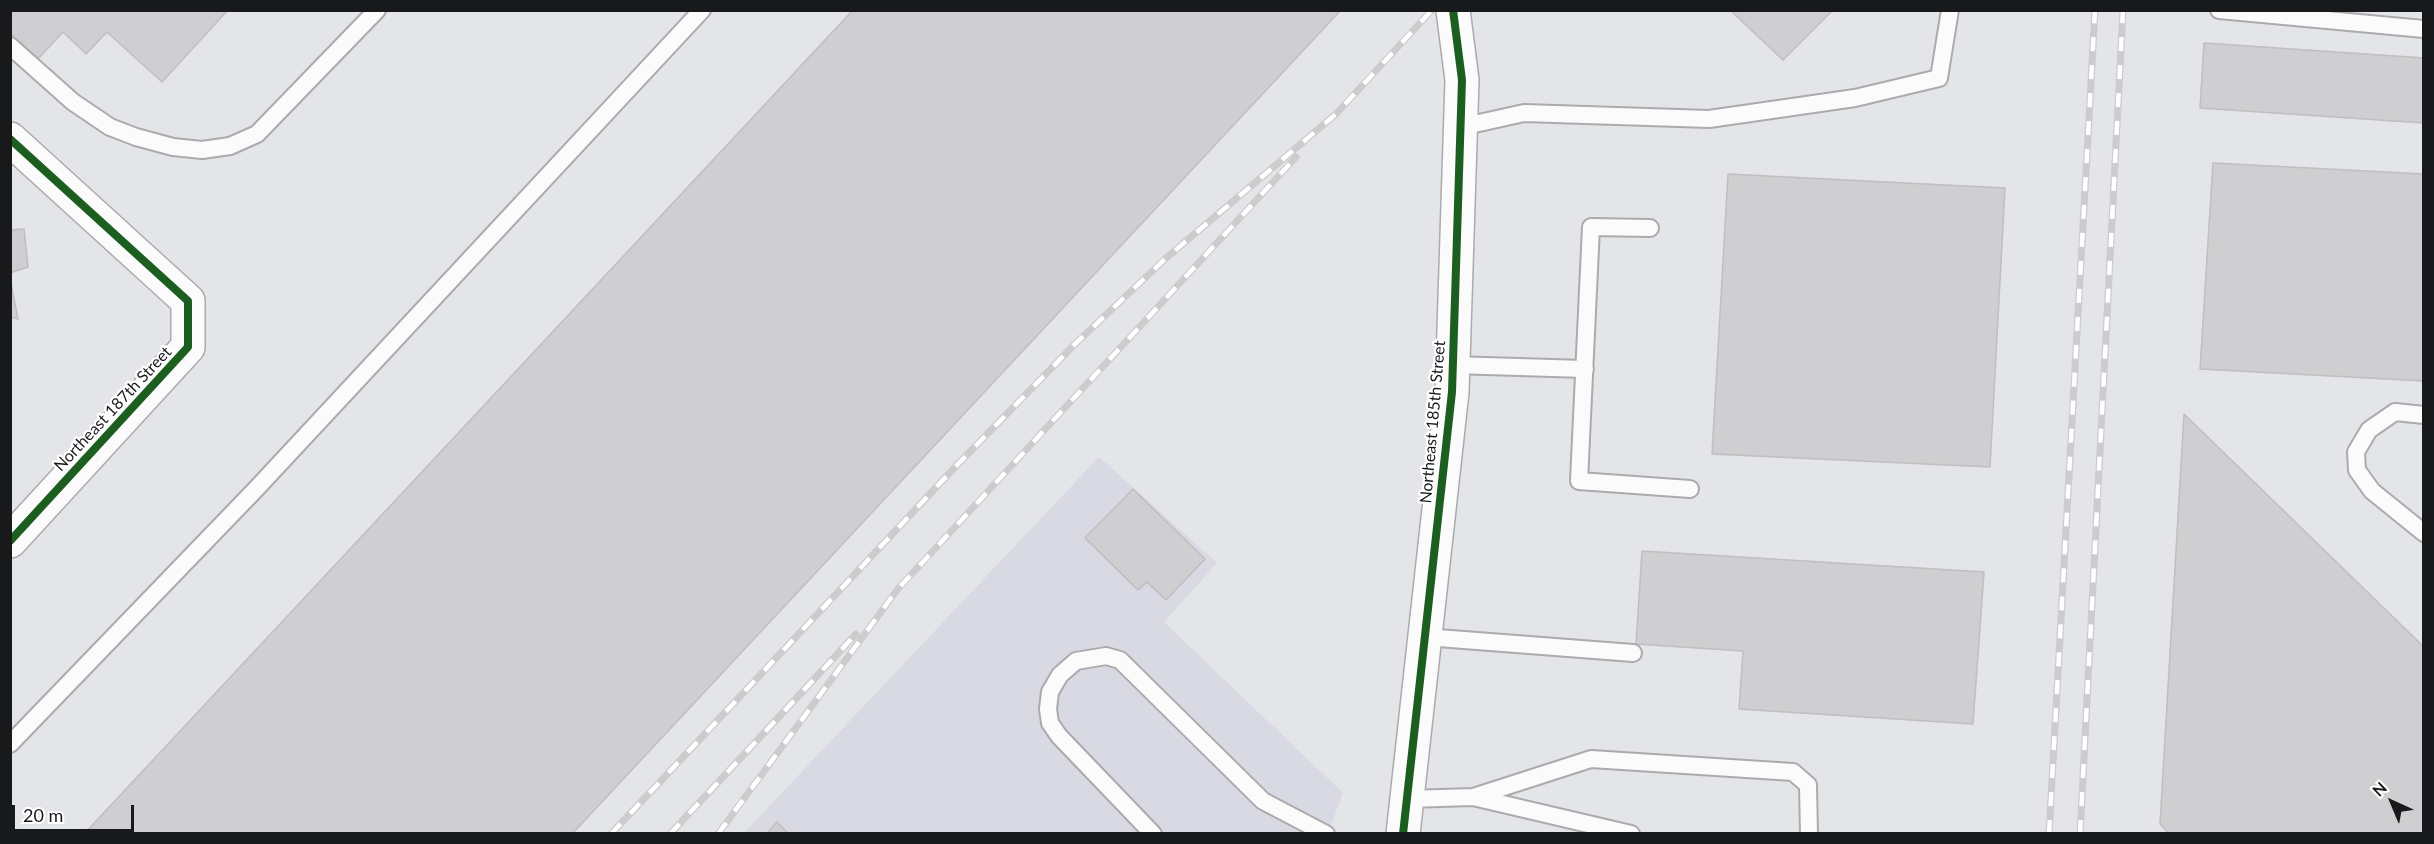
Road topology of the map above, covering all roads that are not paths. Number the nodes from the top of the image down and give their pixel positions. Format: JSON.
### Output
{"nodes":[{"id":1,"x":377,"y":10,"type":"edge"},
{"id":2,"x":702,"y":10,"type":"edge"},
{"id":3,"x":1453,"y":10,"type":"edge"},
{"id":4,"x":1950,"y":10,"type":"edge"},
{"id":5,"x":2219,"y":10,"type":"edge"},
{"id":6,"x":2424,"y":29,"type":"edge"},
{"id":7,"x":10,"y":45,"type":"edge"},
{"id":8,"x":1461,"y":127,"type":"junction"},
{"id":9,"x":10,"y":139,"type":"edge"},
{"id":10,"x":1650,"y":228,"type":"dead end"},
{"id":11,"x":1452,"y":365,"type":"junction"},
{"id":12,"x":1585,"y":369,"type":"junction"},
{"id":13,"x":2424,"y":415,"type":"edge"},
{"id":14,"x":1690,"y":489,"type":"dead end"},
{"id":15,"x":2424,"y":533,"type":"edge"},
{"id":16,"x":10,"y":541,"type":"edge"},
{"id":17,"x":1425,"y":637,"type":"junction"},
{"id":18,"x":1633,"y":653,"type":"dead end"},
{"id":19,"x":10,"y":744,"type":"edge"},
{"id":20,"x":1473,"y":797,"type":"junction"},
{"id":21,"x":1407,"y":799,"type":"junction"},
{"id":22,"x":1153,"y":834,"type":"edge"},
{"id":23,"x":1326,"y":834,"type":"edge"},
{"id":24,"x":1403,"y":834,"type":"edge"},
{"id":25,"x":1631,"y":834,"type":"edge"},
{"id":26,"x":1809,"y":834,"type":"edge"}],
"edges":[{"from":1,"to":7,"type":"lane"},
{"from":2,"to":19,"type":"lane"},
{"from":3,"to":8,"type":"street","name":"Northeast 185th Street"},
{"from":4,"to":8,"type":"lane"},
{"from":5,"to":6,"type":"lane"},
{"from":8,"to":11,"type":"street","name":"Northeast 185th Street"},
{"from":9,"to":16,"type":"street","name":"Northeast 187th Street"},
{"from":10,"to":12,"type":"lane"},
{"from":11,"to":12,"type":"lane"},
{"from":11,"to":17,"type":"street","name":"Northeast 185th Street"},
{"from":12,"to":14,"type":"lane"},
{"from":13,"to":15,"type":"lane"},
{"from":17,"to":18,"type":"lane"},
{"from":17,"to":21,"type":"street","name":"Northeast 185th Street"},
{"from":20,"to":21,"type":"lane"},
{"from":20,"to":25,"type":"lane"},
{"from":20,"to":26,"type":"lane"},
{"from":21,"to":24,"type":"street","name":"Northeast 185th Street"},
{"from":22,"to":23,"type":"lane"}]}
